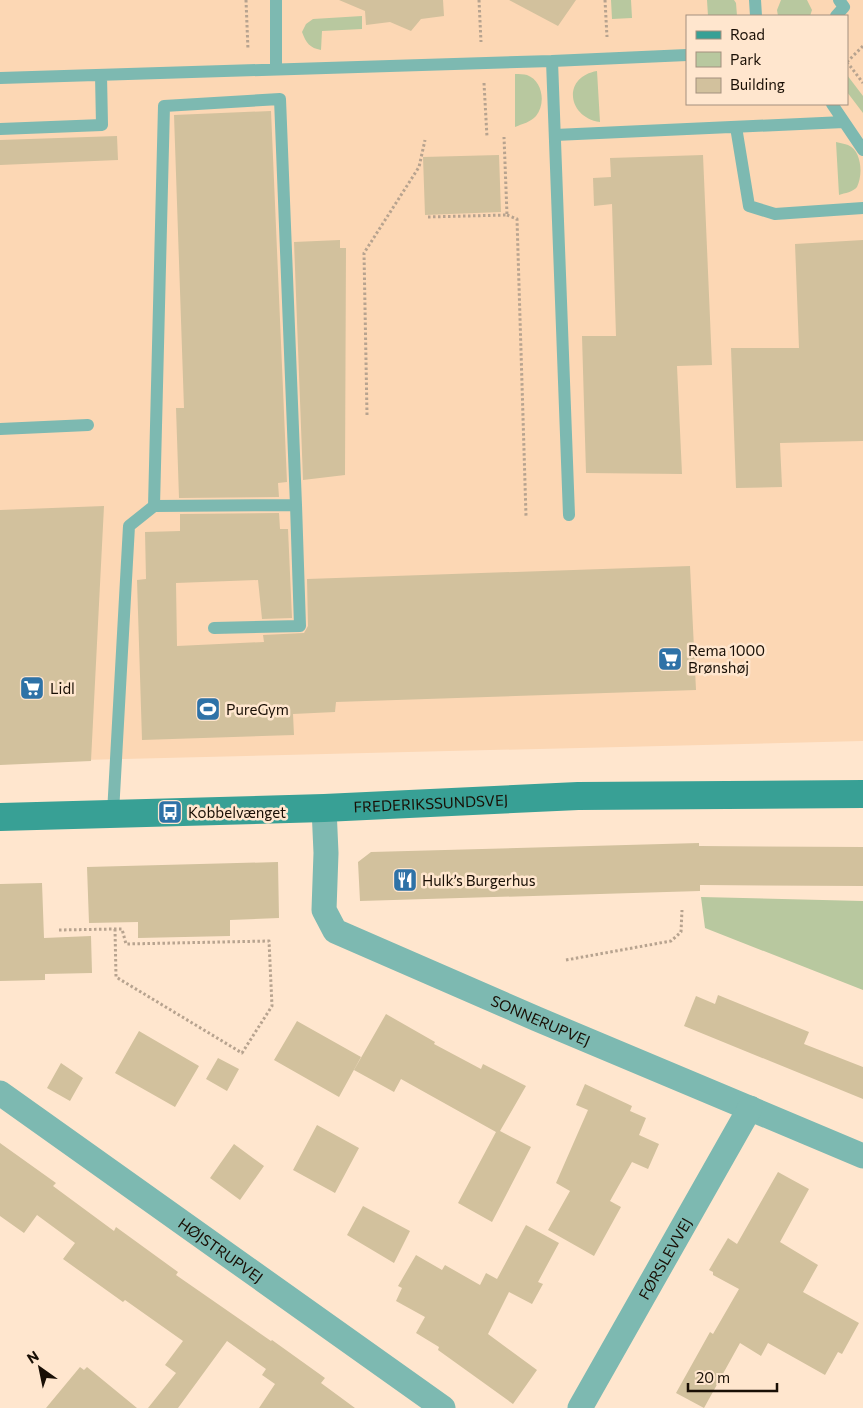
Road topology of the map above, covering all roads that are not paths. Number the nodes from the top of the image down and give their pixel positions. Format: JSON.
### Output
{"nodes":[{"id":1,"x":276,"y":0,"type":"edge"},
{"id":2,"x":755,"y":0,"type":"edge"},
{"id":3,"x":839,"y":0,"type":"edge"},
{"id":4,"x":756,"y":15,"type":"edge"},
{"id":5,"x":837,"y":15,"type":"edge"},
{"id":6,"x":686,"y":55,"type":"edge"},
{"id":7,"x":552,"y":61,"type":"junction"},
{"id":8,"x":276,"y":69,"type":"junction"},
{"id":9,"x":101,"y":75,"type":"junction"},
{"id":10,"x":0,"y":78,"type":"edge"},
{"id":11,"x":833,"y":105,"type":"edge"},
{"id":12,"x":844,"y":122,"type":"junction"},
{"id":13,"x":736,"y":127,"type":"junction"},
{"id":14,"x":0,"y":129,"type":"edge"},
{"id":15,"x":555,"y":135,"type":"junction"},
{"id":16,"x":863,"y":150,"type":"edge"},
{"id":17,"x":863,"y":208,"type":"edge"},
{"id":18,"x":88,"y":426,"type":"dead end"},
{"id":19,"x":0,"y":429,"type":"edge"},
{"id":20,"x":296,"y":505,"type":"junction"},
{"id":21,"x":154,"y":506,"type":"junction"},
{"id":22,"x":569,"y":515,"type":"dead end"},
{"id":23,"x":214,"y":628,"type":"dead end"},
{"id":24,"x":863,"y":794,"type":"edge"},
{"id":25,"x":324,"y":808,"type":"junction"},
{"id":26,"x":112,"y":813,"type":"junction"},
{"id":27,"x":0,"y":817,"type":"edge"},
{"id":28,"x":0,"y":1093,"type":"edge"},
{"id":29,"x":750,"y":1108,"type":"junction"},
{"id":30,"x":863,"y":1156,"type":"edge"},
{"id":31,"x":443,"y":1408,"type":"edge"},
{"id":32,"x":580,"y":1408,"type":"edge"}],
"edges":[{"from":1,"to":8,"type":"lane"},
{"from":2,"to":4,"type":"lane"},
{"from":3,"to":5,"type":"lane"},
{"from":6,"to":7,"type":"lane"},
{"from":7,"to":8,"type":"lane"},
{"from":7,"to":15,"type":"lane"},
{"from":8,"to":9,"type":"lane"},
{"from":9,"to":10,"type":"lane"},
{"from":9,"to":14,"type":"lane"},
{"from":11,"to":12,"type":"lane"},
{"from":12,"to":13,"type":"lane"},
{"from":12,"to":16,"type":"lane"},
{"from":13,"to":15,"type":"lane"},
{"from":13,"to":17,"type":"lane"},
{"from":15,"to":22,"type":"lane"},
{"from":18,"to":19,"type":"lane"},
{"from":20,"to":21,"type":"lane"},
{"from":20,"to":21,"type":"lane"},
{"from":20,"to":23,"type":"lane"},
{"from":21,"to":26,"type":"lane"},
{"from":24,"to":25,"type":"main road","name":"FREDERIKSSUNDSVEJ"},
{"from":25,"to":26,"type":"main road","name":"FREDERIKSSUNDSVEJ"},
{"from":25,"to":29,"type":"street","name":"SONNERUPVEJ"},
{"from":26,"to":27,"type":"main road","name":"FREDERIKSSUNDSVEJ"},
{"from":28,"to":31,"type":"street","name":"HØJSTRUPVEJ"},
{"from":29,"to":30,"type":"street","name":"SONNERUPVEJ"},
{"from":29,"to":32,"type":"street","name":"FØRSLEVVEJ"}]}
